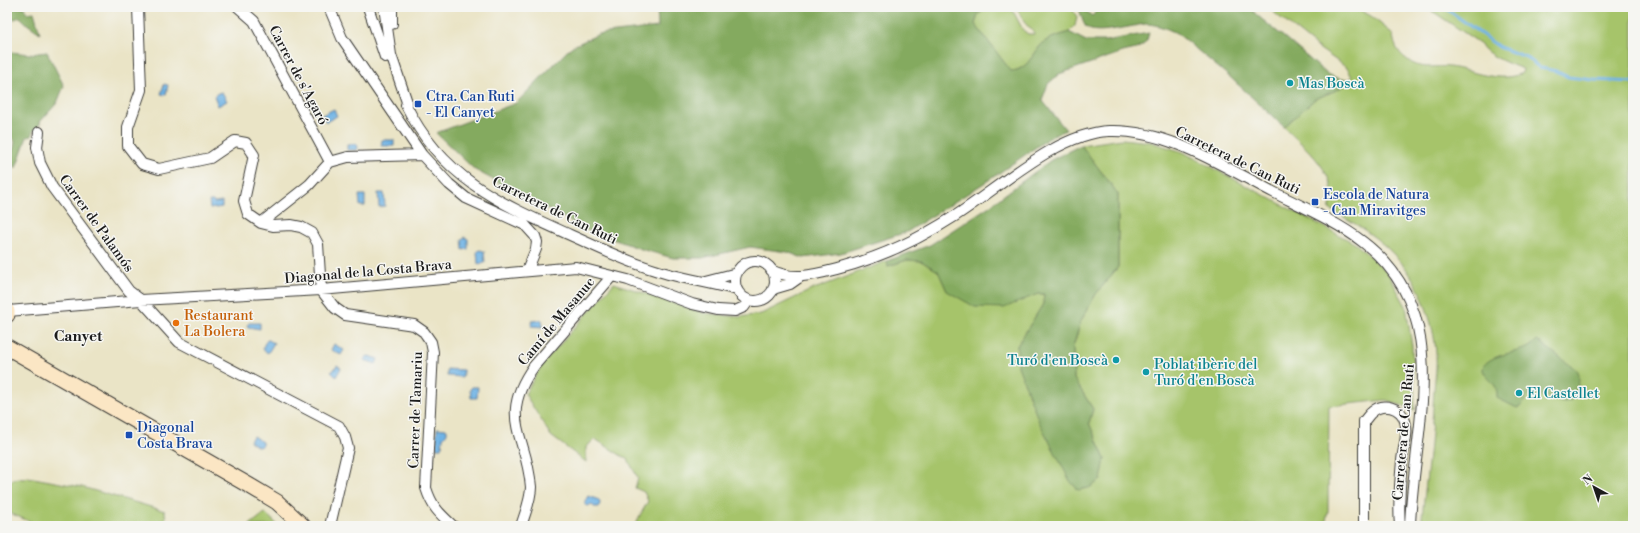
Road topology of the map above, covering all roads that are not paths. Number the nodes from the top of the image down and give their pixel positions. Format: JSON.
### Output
{"nodes":[{"id":1,"x":138,"y":7,"type":"edge"},
{"id":2,"x":238,"y":7,"type":"edge"},
{"id":3,"x":330,"y":7,"type":"edge"},
{"id":4,"x":368,"y":7,"type":"edge"},
{"id":5,"x":383,"y":7,"type":"edge"},
{"id":6,"x":392,"y":7,"type":"edge"},
{"id":7,"x":385,"y":57,"type":"junction"},
{"id":8,"x":398,"y":75,"type":"junction"},
{"id":9,"x":406,"y":105,"type":"junction"},
{"id":10,"x":39,"y":132,"type":"dead end"},
{"id":11,"x":422,"y":155,"type":"junction"},
{"id":12,"x":330,"y":162,"type":"junction"},
{"id":13,"x":262,"y":223,"type":"junction"},
{"id":14,"x":771,"y":270,"type":"junction"},
{"id":15,"x":527,"y":271,"type":"junction"},
{"id":16,"x":737,"y":273,"type":"junction"},
{"id":17,"x":612,"y":276,"type":"junction"},
{"id":18,"x":800,"y":277,"type":"junction"},
{"id":19,"x":704,"y":281,"type":"junction"},
{"id":20,"x":773,"y":289,"type":"junction"},
{"id":21,"x":322,"y":290,"type":"junction"},
{"id":22,"x":738,"y":292,"type":"junction"},
{"id":23,"x":141,"y":300,"type":"junction"},
{"id":24,"x":749,"y":300,"type":"junction"},
{"id":25,"x":723,"y":311,"type":"junction"},
{"id":26,"x":7,"y":312,"type":"edge"},
{"id":27,"x":7,"y":334,"type":"edge"},
{"id":28,"x":9,"y":352,"type":"edge"},
{"id":29,"x":272,"y":507,"type":"junction"},
{"id":30,"x":292,"y":526,"type":"edge"},
{"id":31,"x":298,"y":526,"type":"edge"},
{"id":32,"x":303,"y":526,"type":"edge"},
{"id":33,"x":330,"y":526,"type":"edge"},
{"id":34,"x":453,"y":526,"type":"edge"},
{"id":35,"x":521,"y":526,"type":"edge"},
{"id":36,"x":1364,"y":526,"type":"edge"},
{"id":37,"x":1400,"y":526,"type":"edge"},
{"id":38,"x":1410,"y":526,"type":"edge"}],
"edges":[{"from":1,"to":13,"type":"street"},
{"from":2,"to":12,"type":"street","name":"Carrer de s'Agaró"},
{"from":3,"to":11,"type":"street"},
{"from":4,"to":7,"type":"street"},
{"from":5,"to":7,"type":"street","name":"Carretera de Can Ruti"},
{"from":5,"to":8,"type":"street","name":"Carretera de Can Ruti"},
{"from":6,"to":8,"type":"street","name":"Carretera de Can Ruti"},
{"from":7,"to":9,"type":"street","name":"Carretera de Can Ruti"},
{"from":8,"to":9,"type":"street","name":"Carretera de Can Ruti"},
{"from":9,"to":19,"type":"street","name":"Carretera de Can Ruti"},
{"from":10,"to":23,"type":"street","name":"Carrer de Palamós"},
{"from":11,"to":12,"type":"street"},
{"from":11,"to":15,"type":"street"},
{"from":12,"to":13,"type":"street"},
{"from":13,"to":21,"type":"street"},
{"from":14,"to":16,"type":"street"},
{"from":14,"to":18,"type":"street","name":"Carretera de Can Ruti"},
{"from":14,"to":20,"type":"street"},
{"from":15,"to":17,"type":"street","name":"Diagonal de la Costa Brava"},
{"from":15,"to":21,"type":"street","name":"Diagonal de la Costa Brava"},
{"from":16,"to":19,"type":"street","name":"Carretera de Can Ruti"},
{"from":16,"to":22,"type":"street"},
{"from":17,"to":25,"type":"street","name":"Diagonal de la Costa Brava"},
{"from":17,"to":35,"type":"street","name":"Camí de Masanuc"},
{"from":18,"to":20,"type":"street","name":"Carretera de Can Ruti"},
{"from":18,"to":38,"type":"street","name":"Carretera de Can Ruti"},
{"from":19,"to":22,"type":"street","name":"Carretera de Can Ruti"},
{"from":20,"to":24,"type":"street"},
{"from":21,"to":23,"type":"street","name":"Diagonal de la Costa Brava"},
{"from":21,"to":34,"type":"street","name":"Carrer de Tamariu"},
{"from":22,"to":24,"type":"street"},
{"from":22,"to":25,"type":"street"},
{"from":23,"to":26,"type":"street","name":"Diagonal de la Costa Brava"},
{"from":23,"to":33,"type":"street","name":"Carrer de Palamós"},
{"from":24,"to":25,"type":"street","name":"Diagonal de la Costa Brava"},
{"from":27,"to":28,"type":"street"},
{"from":28,"to":29,"type":"street"},
{"from":28,"to":32,"type":"street"},
{"from":29,"to":30,"type":"street"},
{"from":29,"to":31,"type":"street"},
{"from":36,"to":37,"type":"street","name":"Carretera de Can Ruti"}]}
